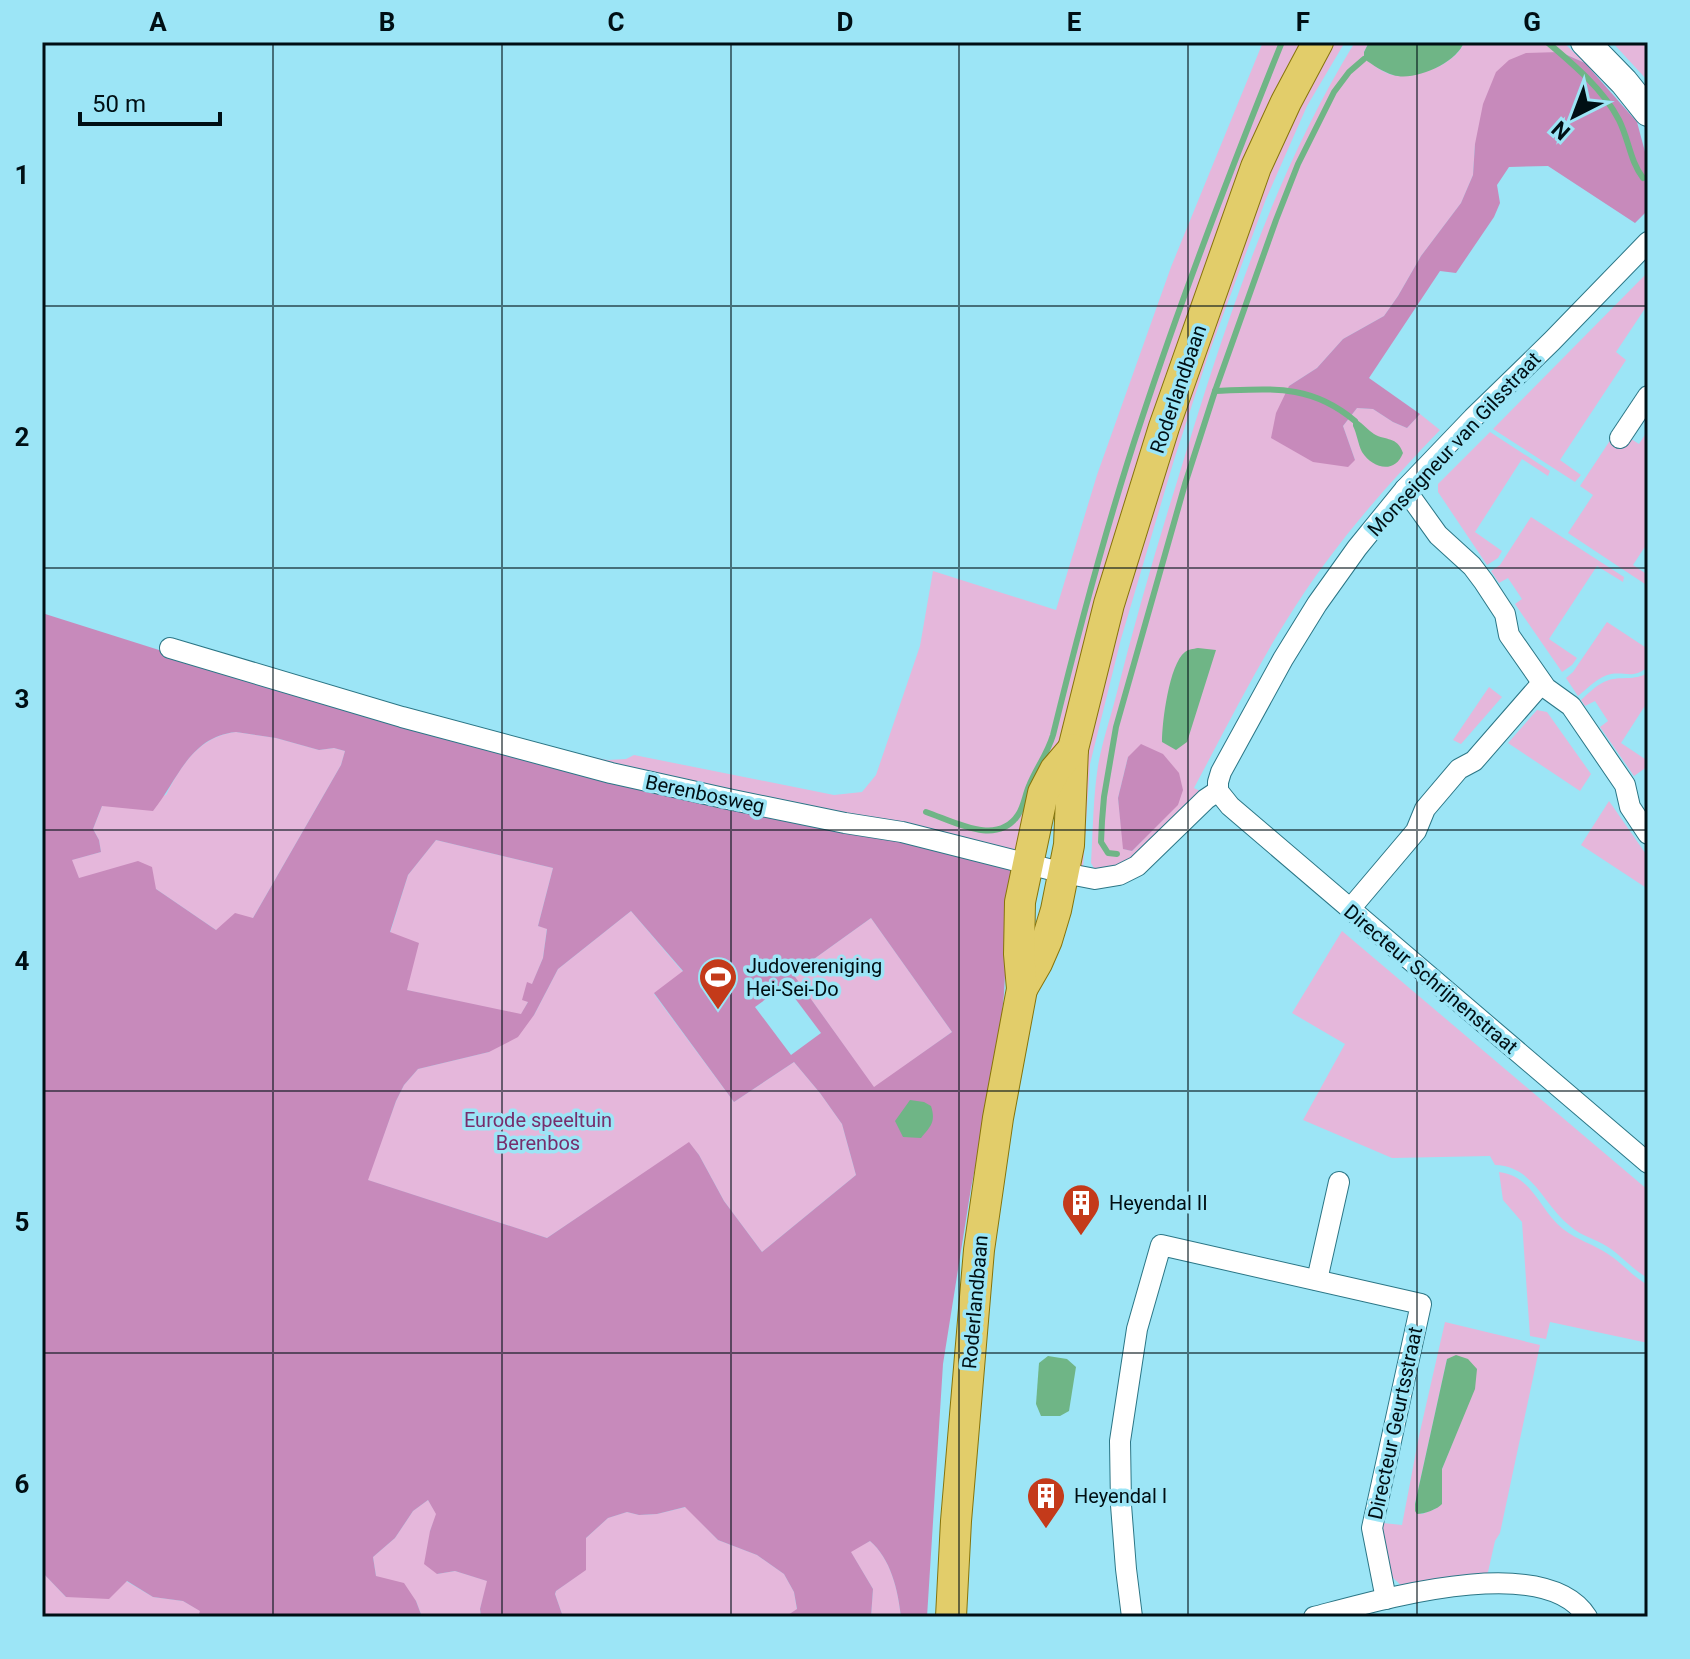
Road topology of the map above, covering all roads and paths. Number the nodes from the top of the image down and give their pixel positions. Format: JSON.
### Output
{"nodes":[{"id":1,"x":1318,"y":42,"type":"edge"},
{"id":2,"x":1585,"y":42,"type":"edge"},
{"id":3,"x":1648,"y":112,"type":"edge"},
{"id":4,"x":1648,"y":242,"type":"edge"},
{"id":5,"x":1648,"y":396,"type":"edge"},
{"id":6,"x":1620,"y":438,"type":"dead end"},
{"id":7,"x":1405,"y":489,"type":"junction"},
{"id":8,"x":170,"y":648,"type":"dead end"},
{"id":9,"x":1542,"y":683,"type":"junction"},
{"id":10,"x":1073,"y":749,"type":"junction"},
{"id":11,"x":1218,"y":791,"type":"junction"},
{"id":12,"x":1648,"y":834,"type":"edge"},
{"id":13,"x":1027,"y":862,"type":"junction"},
{"id":14,"x":1064,"y":873,"type":"junction"},
{"id":15,"x":1350,"y":909,"type":"junction"},
{"id":16,"x":1022,"y":989,"type":"junction"},
{"id":17,"x":1648,"y":1163,"type":"edge"},
{"id":18,"x":1339,"y":1182,"type":"dead end"},
{"id":19,"x":1317,"y":1280,"type":"junction"},
{"id":20,"x":1386,"y":1599,"type":"junction"},
{"id":21,"x":951,"y":1617,"type":"edge"},
{"id":22,"x":1132,"y":1617,"type":"edge"},
{"id":23,"x":1314,"y":1617,"type":"edge"},
{"id":24,"x":1587,"y":1617,"type":"edge"}],
"edges":[{"from":1,"to":10,"type":"main road","name":"Roderlandbaan"},
{"from":2,"to":3,"type":"main road"},
{"from":4,"to":7,"type":"street","name":"Monseigneur van Gilsstraat"},
{"from":5,"to":6,"type":"street"},
{"from":7,"to":9,"type":"street"},
{"from":7,"to":11,"type":"street","name":"Monseigneur van Gilsstraat"},
{"from":8,"to":13,"type":"street","name":"Berenbosweg"},
{"from":9,"to":12,"type":"street"},
{"from":9,"to":15,"type":"street"},
{"from":10,"to":13,"type":"main road","name":"Roderlandbaan"},
{"from":10,"to":14,"type":"main road","name":"Roderlandbaan"},
{"from":11,"to":14,"type":"street","name":"Berenbosweg"},
{"from":11,"to":15,"type":"street","name":"Directeur Schrijnenstraat"},
{"from":13,"to":14,"type":"street","name":"Berenbosweg"},
{"from":13,"to":16,"type":"main road","name":"Roderlandbaan"},
{"from":14,"to":16,"type":"main road","name":"Roderlandbaan"},
{"from":15,"to":17,"type":"street","name":"Directeur Schrijnenstraat"},
{"from":16,"to":21,"type":"main road","name":"Roderlandbaan"},
{"from":18,"to":19,"type":"street"},
{"from":19,"to":20,"type":"street","name":"Directeur Geurtsstraat"},
{"from":19,"to":22,"type":"street","name":"Directeur Geurtsstraat"},
{"from":20,"to":23,"type":"street"},
{"from":20,"to":24,"type":"street"}]}
